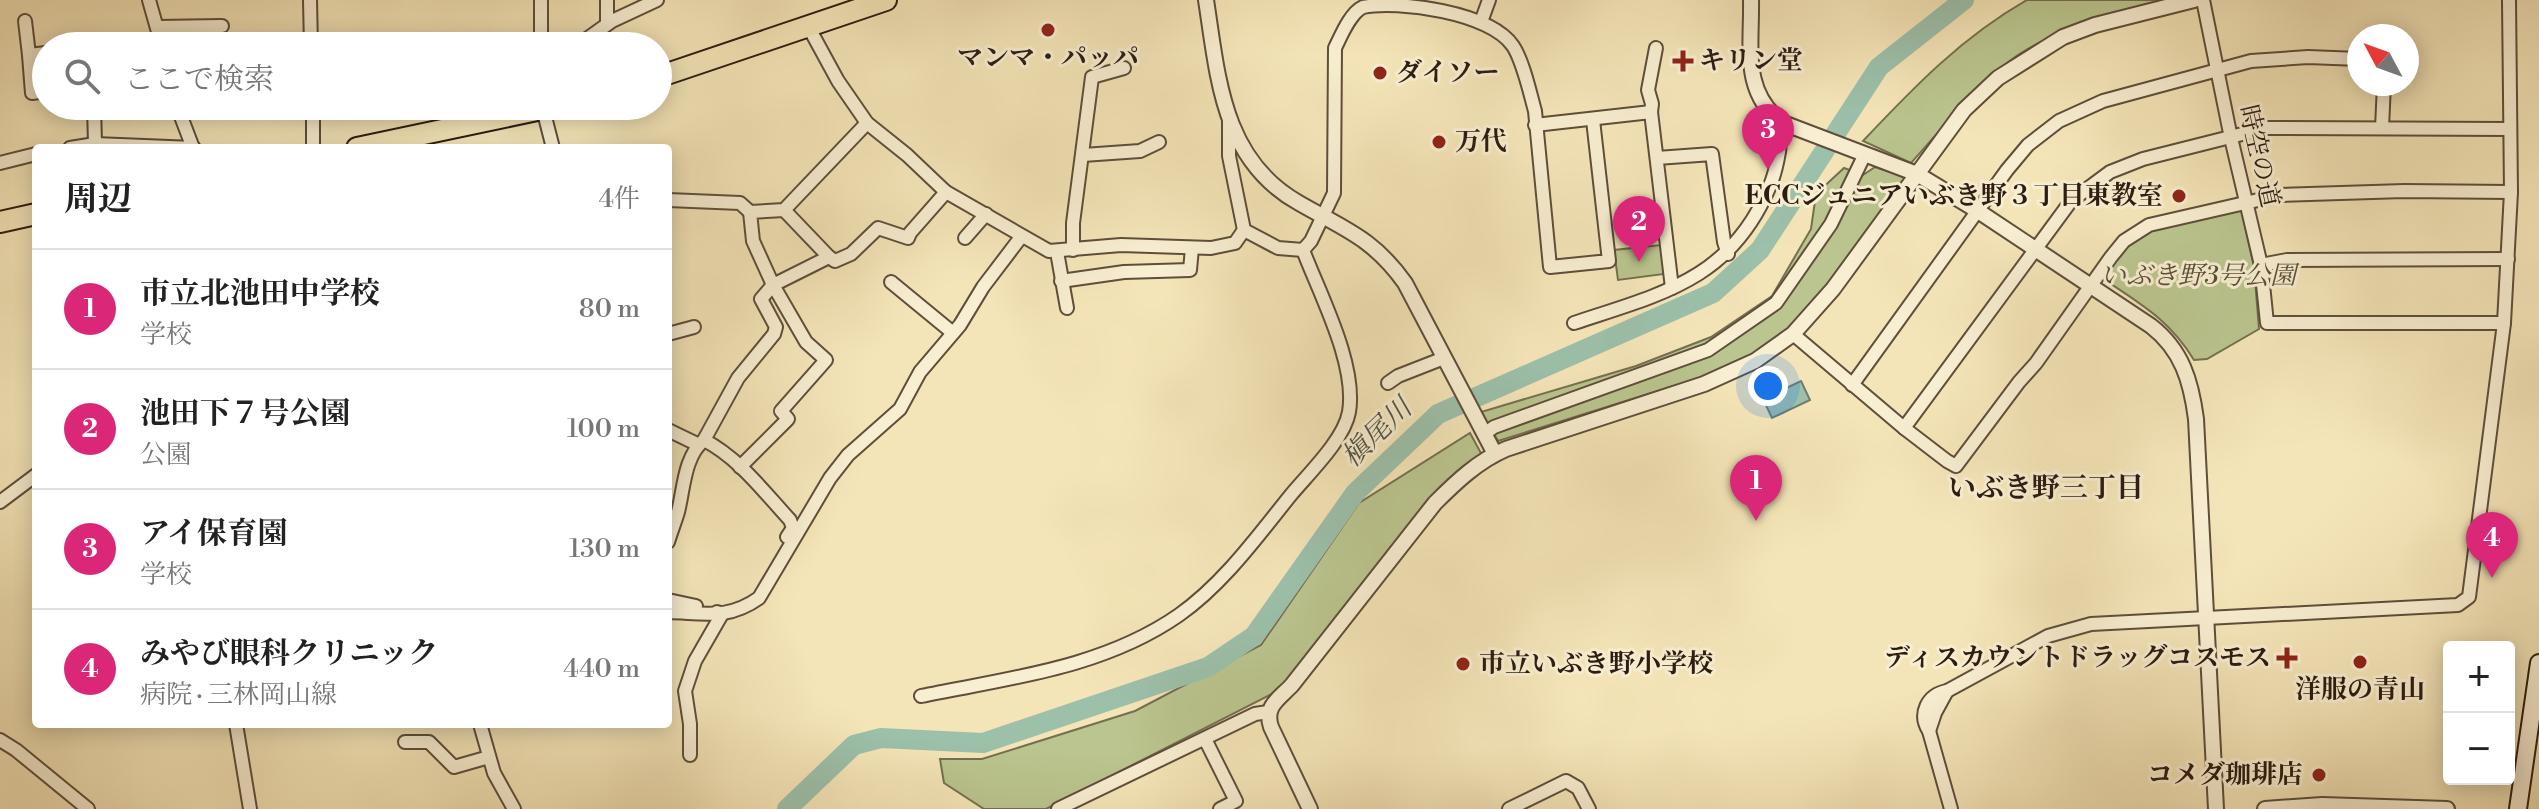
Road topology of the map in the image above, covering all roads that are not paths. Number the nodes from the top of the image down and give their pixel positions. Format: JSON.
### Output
{"nodes":[{"id":1,"x":149,"y":0,"type":"edge"},
{"id":2,"x":310,"y":0,"type":"edge"},
{"id":3,"x":541,"y":0,"type":"edge"},
{"id":4,"x":607,"y":0,"type":"edge"},
{"id":5,"x":657,"y":0,"type":"edge"},
{"id":6,"x":886,"y":0,"type":"edge"},
{"id":7,"x":1206,"y":0,"type":"edge"},
{"id":8,"x":1489,"y":0,"type":"edge"},
{"id":9,"x":1751,"y":0,"type":"edge"},
{"id":10,"x":2194,"y":0,"type":"edge"},
{"id":11,"x":2203,"y":0,"type":"edge"},
{"id":12,"x":2509,"y":0,"type":"edge"},
{"id":13,"x":25,"y":21,"type":"dead end"},
{"id":14,"x":1481,"y":22,"type":"junction"},
{"id":15,"x":607,"y":24,"type":"junction"},
{"id":16,"x":222,"y":26,"type":"dead end"},
{"id":17,"x":808,"y":26,"type":"junction"},
{"id":18,"x":158,"y":27,"type":"junction"},
{"id":19,"x":159,"y":32,"type":"edge"},
{"id":20,"x":311,"y":32,"type":"edge"},
{"id":21,"x":541,"y":32,"type":"edge"},
{"id":22,"x":596,"y":32,"type":"edge"},
{"id":23,"x":1656,"y":48,"type":"dead end"},
{"id":24,"x":29,"y":55,"type":"junction"},
{"id":25,"x":32,"y":55,"type":"edge"},
{"id":26,"x":2347,"y":59,"type":"edge"},
{"id":27,"x":1124,"y":68,"type":"dead end"},
{"id":28,"x":2216,"y":69,"type":"junction"},
{"id":29,"x":672,"y":72,"type":"edge"},
{"id":30,"x":32,"y":93,"type":"edge"},
{"id":31,"x":2383,"y":96,"type":"edge"},
{"id":32,"x":1651,"y":112,"type":"junction"},
{"id":33,"x":94,"y":120,"type":"edge"},
{"id":34,"x":183,"y":120,"type":"edge"},
{"id":35,"x":313,"y":120,"type":"edge"},
{"id":36,"x":486,"y":120,"type":"edge"},
{"id":37,"x":545,"y":120,"type":"edge"},
{"id":38,"x":1593,"y":120,"type":"junction"},
{"id":39,"x":1229,"y":122,"type":"junction"},
{"id":40,"x":867,"y":123,"type":"junction"},
{"id":41,"x":1535,"y":125,"type":"junction"},
{"id":42,"x":1788,"y":125,"type":"junction"},
{"id":43,"x":2382,"y":128,"type":"junction"},
{"id":44,"x":2510,"y":129,"type":"junction"},
{"id":45,"x":2231,"y":138,"type":"junction"},
{"id":46,"x":1159,"y":142,"type":"dead end"},
{"id":47,"x":95,"y":144,"type":"edge"},
{"id":48,"x":192,"y":144,"type":"edge"},
{"id":49,"x":313,"y":144,"type":"edge"},
{"id":50,"x":376,"y":144,"type":"edge"},
{"id":51,"x":552,"y":144,"type":"edge"},
{"id":52,"x":1862,"y":153,"type":"junction"},
{"id":53,"x":32,"y":155,"type":"edge"},
{"id":54,"x":1083,"y":155,"type":"junction"},
{"id":55,"x":1657,"y":158,"type":"junction"},
{"id":56,"x":0,"y":163,"type":"edge"},
{"id":57,"x":1917,"y":174,"type":"junction"},
{"id":58,"x":946,"y":192,"type":"junction"},
{"id":59,"x":2511,"y":192,"type":"junction"},
{"id":60,"x":672,"y":200,"type":"edge"},
{"id":61,"x":2247,"y":201,"type":"junction"},
{"id":62,"x":784,"y":210,"type":"junction"},
{"id":63,"x":1978,"y":211,"type":"junction"},
{"id":64,"x":750,"y":212,"type":"junction"},
{"id":65,"x":986,"y":214,"type":"junction"},
{"id":66,"x":32,"y":215,"type":"edge"},
{"id":67,"x":1322,"y":216,"type":"junction"},
{"id":68,"x":0,"y":222,"type":"edge"},
{"id":69,"x":1244,"y":230,"type":"junction"},
{"id":70,"x":1021,"y":237,"type":"junction"},
{"id":71,"x":965,"y":238,"type":"dead end"},
{"id":72,"x":1192,"y":248,"type":"junction"},
{"id":73,"x":1073,"y":250,"type":"junction"},
{"id":74,"x":1303,"y":250,"type":"junction"},
{"id":75,"x":2036,"y":250,"type":"junction"},
{"id":76,"x":1057,"y":252,"type":"junction"},
{"id":77,"x":1728,"y":254,"type":"junction"},
{"id":78,"x":829,"y":257,"type":"junction"},
{"id":79,"x":2508,"y":259,"type":"junction"},
{"id":80,"x":2261,"y":265,"type":"junction"},
{"id":81,"x":1061,"y":281,"type":"junction"},
{"id":82,"x":891,"y":282,"type":"dead end"},
{"id":83,"x":773,"y":285,"type":"junction"},
{"id":84,"x":2091,"y":286,"type":"junction"},
{"id":85,"x":1672,"y":288,"type":"junction"},
{"id":86,"x":1067,"y":308,"type":"dead end"},
{"id":87,"x":795,"y":322,"type":"junction"},
{"id":88,"x":1574,"y":323,"type":"dead end"},
{"id":89,"x":2504,"y":323,"type":"junction"},
{"id":90,"x":694,"y":327,"type":"dead end"},
{"id":91,"x":775,"y":331,"type":"junction"},
{"id":92,"x":672,"y":333,"type":"edge"},
{"id":93,"x":953,"y":333,"type":"junction"},
{"id":94,"x":1793,"y":334,"type":"junction"},
{"id":95,"x":1446,"y":361,"type":"junction"},
{"id":96,"x":1391,"y":376,"type":"dead end"},
{"id":97,"x":1852,"y":385,"type":"junction"},
{"id":98,"x":1904,"y":428,"type":"junction"},
{"id":99,"x":672,"y":432,"type":"edge"},
{"id":100,"x":1483,"y":433,"type":"junction"},
{"id":101,"x":701,"y":443,"type":"junction"},
{"id":102,"x":1495,"y":454,"type":"junction"},
{"id":103,"x":740,"y":467,"type":"junction"},
{"id":104,"x":32,"y":478,"type":"edge"},
{"id":105,"x":0,"y":502,"type":"edge"},
{"id":106,"x":672,"y":530,"type":"edge"},
{"id":107,"x":781,"y":562,"type":"junction"},
{"id":108,"x":672,"y":601,"type":"edge"},
{"id":109,"x":672,"y":612,"type":"edge"},
{"id":110,"x":722,"y":614,"type":"junction"},
{"id":111,"x":2206,"y":618,"type":"junction"},
{"id":112,"x":2539,"y":663,"type":"edge"},
{"id":113,"x":921,"y":696,"type":"dead end"},
{"id":114,"x":1268,"y":712,"type":"junction"},
{"id":115,"x":237,"y":728,"type":"edge"},
{"id":116,"x":481,"y":728,"type":"edge"},
{"id":117,"x":1205,"y":739,"type":"junction"},
{"id":118,"x":0,"y":740,"type":"edge"},
{"id":119,"x":405,"y":742,"type":"dead end"},
{"id":120,"x":690,"y":755,"type":"dead end"},
{"id":121,"x":489,"y":757,"type":"junction"},
{"id":122,"x":88,"y":809,"type":"edge"},
{"id":123,"x":250,"y":809,"type":"edge"},
{"id":124,"x":514,"y":809,"type":"edge"},
{"id":125,"x":1058,"y":809,"type":"edge"},
{"id":126,"x":1220,"y":809,"type":"edge"},
{"id":127,"x":1310,"y":809,"type":"edge"},
{"id":128,"x":1509,"y":809,"type":"edge"},
{"id":129,"x":1589,"y":809,"type":"edge"},
{"id":130,"x":1951,"y":809,"type":"edge"},
{"id":131,"x":2216,"y":809,"type":"edge"},
{"id":132,"x":2265,"y":809,"type":"edge"},
{"id":133,"x":2447,"y":809,"type":"edge"},
{"id":134,"x":2518,"y":809,"type":"edge"}],
"edges":[{"from":1,"to":18,"type":"street"},
{"from":2,"to":20,"type":"street"},
{"from":3,"to":21,"type":"street"},
{"from":4,"to":15,"type":"street"},
{"from":5,"to":15,"type":"street"},
{"from":6,"to":17,"type":"highway"},
{"from":7,"to":39,"type":"street"},
{"from":8,"to":14,"type":"street"},
{"from":9,"to":42,"type":"street"},
{"from":10,"to":57,"type":"street"},
{"from":11,"to":28,"type":"street","name":"時空の道"},
{"from":12,"to":44,"type":"street"},
{"from":13,"to":24,"type":"street"},
{"from":14,"to":41,"type":"street"},
{"from":14,"to":67,"type":"street"},
{"from":15,"to":22,"type":"street"},
{"from":16,"to":18,"type":"street"},
{"from":17,"to":29,"type":"highway"},
{"from":17,"to":40,"type":"street"},
{"from":18,"to":19,"type":"street"},
{"from":23,"to":32,"type":"street"},
{"from":24,"to":25,"type":"street"},
{"from":24,"to":30,"type":"street"},
{"from":26,"to":28,"type":"street"},
{"from":27,"to":54,"type":"street"},
{"from":28,"to":45,"type":"street","name":"時空の道"},
{"from":28,"to":63,"type":"street"},
{"from":31,"to":43,"type":"street"},
{"from":32,"to":38,"type":"street"},
{"from":32,"to":55,"type":"street"},
{"from":33,"to":47,"type":"street"},
{"from":34,"to":48,"type":"street"},
{"from":35,"to":49,"type":"street"},
{"from":36,"to":50,"type":"highway"},
{"from":37,"to":51,"type":"street"},
{"from":38,"to":41,"type":"street"},
{"from":38,"to":41,"type":"street"},
{"from":39,"to":67,"type":"street"},
{"from":39,"to":69,"type":"street"},
{"from":40,"to":58,"type":"street"},
{"from":40,"to":62,"type":"street"},
{"from":42,"to":52,"type":"street"},
{"from":42,"to":77,"type":"street"},
{"from":43,"to":44,"type":"street"},
{"from":43,"to":45,"type":"street"},
{"from":44,"to":59,"type":"street"},
{"from":45,"to":61,"type":"street","name":"時空の道"},
{"from":45,"to":75,"type":"street"},
{"from":46,"to":54,"type":"street"},
{"from":52,"to":57,"type":"street"},
{"from":52,"to":100,"type":"street"},
{"from":53,"to":56,"type":"street"},
{"from":54,"to":73,"type":"street"},
{"from":55,"to":77,"type":"street"},
{"from":55,"to":85,"type":"street"},
{"from":57,"to":63,"type":"street"},
{"from":57,"to":94,"type":"street"},
{"from":58,"to":65,"type":"street"},
{"from":58,"to":78,"type":"street"},
{"from":59,"to":61,"type":"street"},
{"from":59,"to":79,"type":"street"},
{"from":60,"to":64,"type":"street"},
{"from":61,"to":80,"type":"street","name":"時空の道"},
{"from":61,"to":84,"type":"street"},
{"from":62,"to":64,"type":"street"},
{"from":62,"to":78,"type":"street"},
{"from":63,"to":75,"type":"street"},
{"from":63,"to":97,"type":"street"},
{"from":64,"to":83,"type":"street"},
{"from":65,"to":70,"type":"street"},
{"from":65,"to":71,"type":"street"},
{"from":66,"to":68,"type":"highway"},
{"from":67,"to":74,"type":"street"},
{"from":67,"to":95,"type":"street"},
{"from":69,"to":72,"type":"street"},
{"from":69,"to":74,"type":"street"},
{"from":70,"to":76,"type":"street"},
{"from":70,"to":93,"type":"street"},
{"from":72,"to":73,"type":"street"},
{"from":72,"to":81,"type":"street"},
{"from":73,"to":76,"type":"street"},
{"from":74,"to":113,"type":"street"},
{"from":75,"to":84,"type":"street"},
{"from":75,"to":98,"type":"street"},
{"from":76,"to":81,"type":"street"},
{"from":77,"to":85,"type":"street"},
{"from":78,"to":83,"type":"street"},
{"from":79,"to":80,"type":"street"},
{"from":79,"to":89,"type":"street"},
{"from":80,"to":89,"type":"street","name":"時空の道"},
{"from":81,"to":86,"type":"street"},
{"from":82,"to":93,"type":"street"},
{"from":83,"to":87,"type":"street"},
{"from":83,"to":91,"type":"street"},
{"from":84,"to":98,"type":"street"},
{"from":84,"to":111,"type":"street"},
{"from":85,"to":88,"type":"street"},
{"from":87,"to":91,"type":"street"},
{"from":87,"to":103,"type":"street"},
{"from":89,"to":111,"type":"street"},
{"from":90,"to":92,"type":"street"},
{"from":91,"to":101,"type":"street"},
{"from":93,"to":107,"type":"street"},
{"from":94,"to":97,"type":"street"},
{"from":94,"to":102,"type":"street"},
{"from":95,"to":96,"type":"street"},
{"from":95,"to":100,"type":"street"},
{"from":97,"to":98,"type":"street"},
{"from":99,"to":101,"type":"street"},
{"from":100,"to":102,"type":"street"},
{"from":101,"to":103,"type":"street"},
{"from":101,"to":106,"type":"street"},
{"from":102,"to":114,"type":"street"},
{"from":103,"to":107,"type":"street"},
{"from":104,"to":105,"type":"street"},
{"from":107,"to":110,"type":"street"},
{"from":108,"to":110,"type":"street"},
{"from":109,"to":110,"type":"street"},
{"from":110,"to":120,"type":"street"},
{"from":111,"to":130,"type":"street"},
{"from":111,"to":131,"type":"street"},
{"from":112,"to":134,"type":"main road"},
{"from":114,"to":117,"type":"street"},
{"from":114,"to":127,"type":"street"},
{"from":115,"to":123,"type":"street"},
{"from":116,"to":121,"type":"street"},
{"from":117,"to":125,"type":"street"},
{"from":117,"to":126,"type":"street"},
{"from":118,"to":122,"type":"street"},
{"from":119,"to":121,"type":"street"},
{"from":121,"to":124,"type":"street"},
{"from":128,"to":129,"type":"street"},
{"from":132,"to":133,"type":"street"}]}
